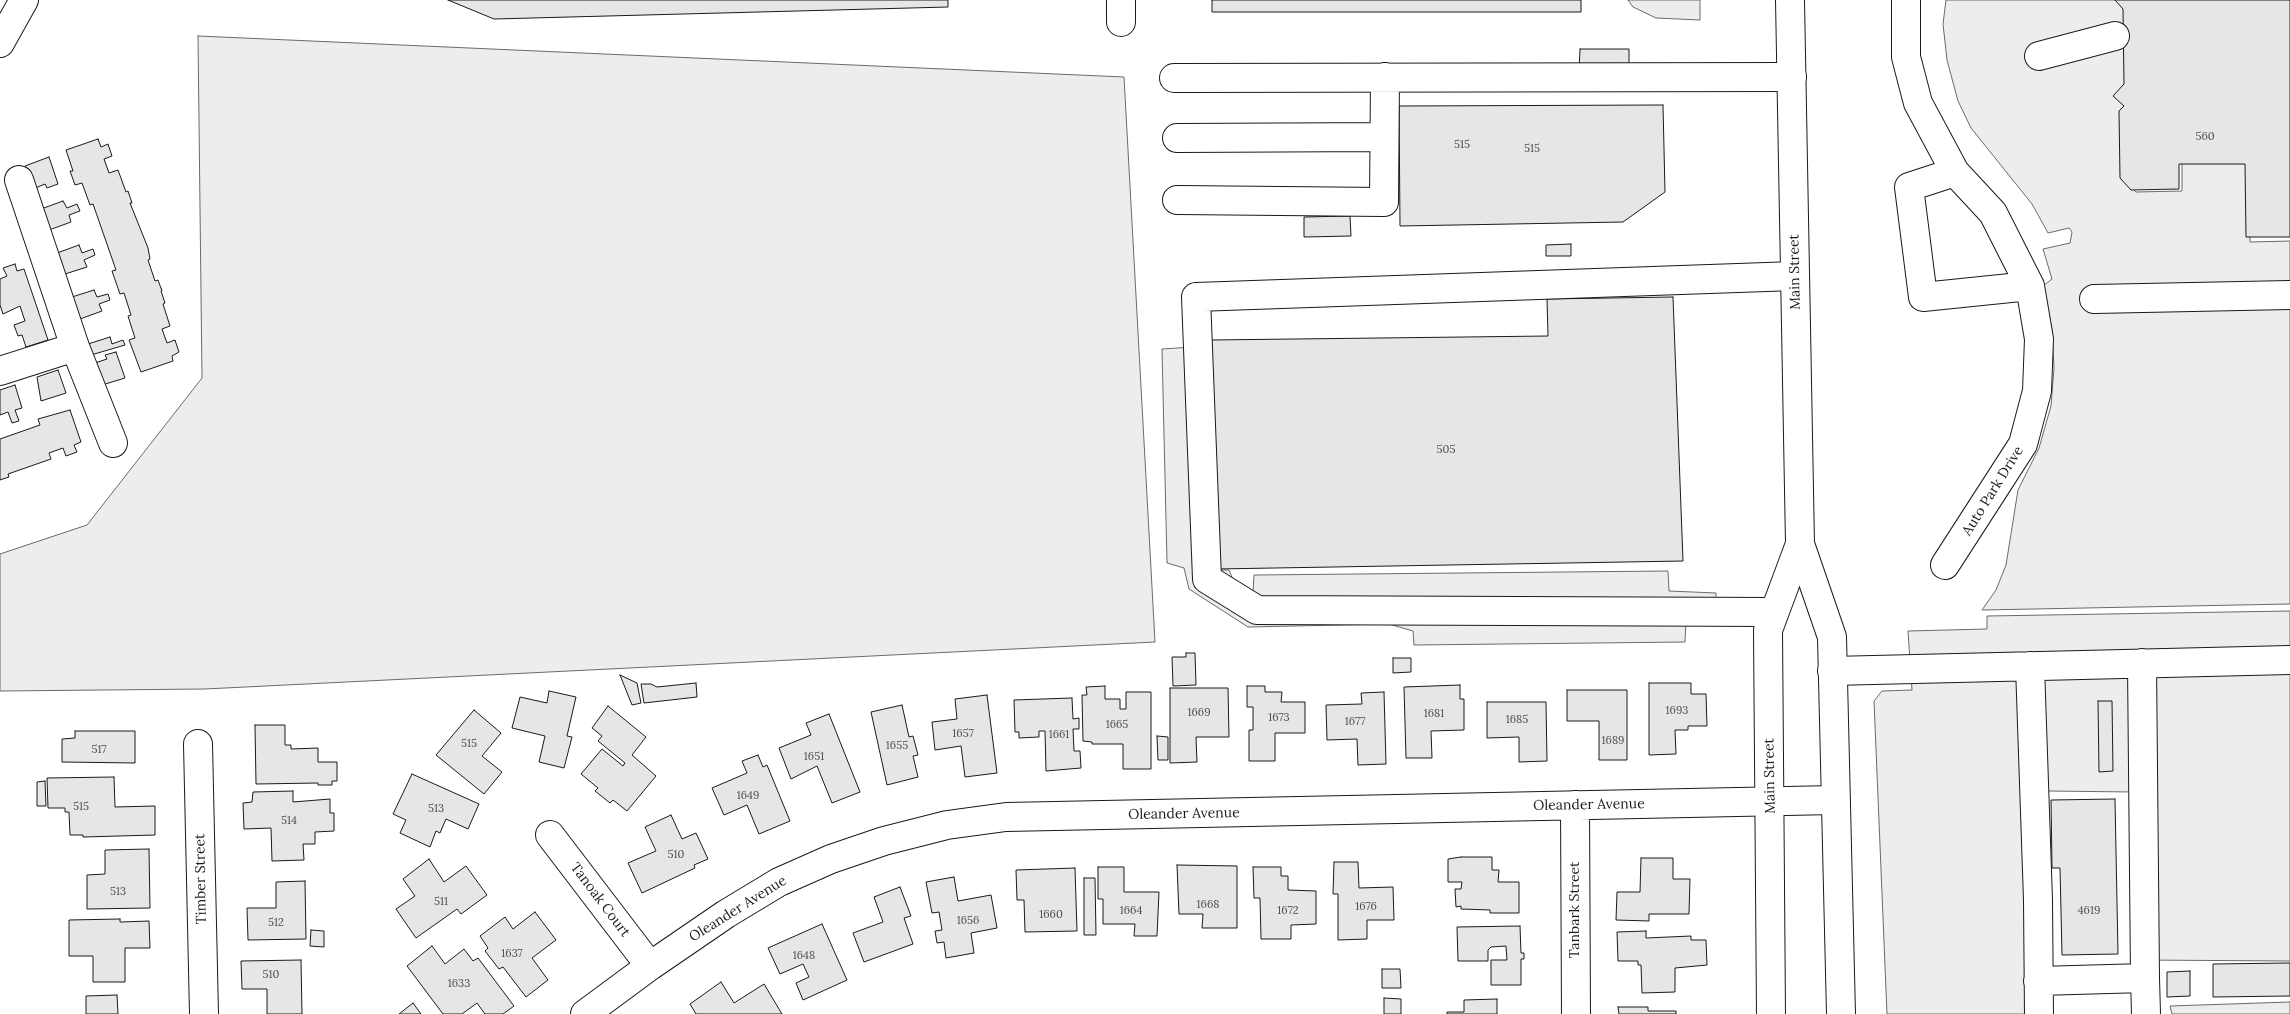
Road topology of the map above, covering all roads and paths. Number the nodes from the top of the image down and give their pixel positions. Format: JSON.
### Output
{"nodes":[{"id":1,"x":24,"y":0,"type":"edge"},
{"id":2,"x":1790,"y":0,"type":"edge"},
{"id":3,"x":1906,"y":0,"type":"edge"},
{"id":4,"x":2115,"y":36,"type":"dead end"},
{"id":5,"x":0,"y":43,"type":"edge"},
{"id":6,"x":2039,"y":56,"type":"dead end"},
{"id":7,"x":1792,"y":77,"type":"junction"},
{"id":8,"x":1174,"y":78,"type":"dead end"},
{"id":9,"x":1385,"y":78,"type":"junction"},
{"id":10,"x":1384,"y":137,"type":"junction"},
{"id":11,"x":1177,"y":138,"type":"dead end"},
{"id":12,"x":1955,"y":172,"type":"junction"},
{"id":13,"x":19,"y":180,"type":"dead end"},
{"id":14,"x":1177,"y":200,"type":"dead end"},
{"id":15,"x":1795,"y":276,"type":"junction"},
{"id":16,"x":2030,"y":286,"type":"junction"},
{"id":17,"x":2290,"y":295,"type":"edge"},
{"id":18,"x":2094,"y":299,"type":"dead end"},
{"id":19,"x":75,"y":347,"type":"junction"},
{"id":20,"x":0,"y":371,"type":"edge"},
{"id":21,"x":113,"y":443,"type":"dead end"},
{"id":22,"x":1800,"y":544,"type":"junction"},
{"id":23,"x":1946,"y":565,"type":"dead end"},
{"id":24,"x":1774,"y":612,"type":"junction"},
{"id":25,"x":2290,"y":660,"type":"edge"},
{"id":26,"x":2142,"y":663,"type":"junction"},
{"id":27,"x":2030,"y":666,"type":"junction"},
{"id":28,"x":1832,"y":671,"type":"junction"},
{"id":29,"x":198,"y":744,"type":"dead end"},
{"id":30,"x":1835,"y":800,"type":"junction"},
{"id":31,"x":1770,"y":802,"type":"junction"},
{"id":32,"x":1575,"y":805,"type":"junction"},
{"id":33,"x":550,"y":835,"type":"dead end"},
{"id":34,"x":650,"y":966,"type":"junction"},
{"id":35,"x":2145,"y":978,"type":"junction"},
{"id":36,"x":2038,"y":980,"type":"junction"},
{"id":37,"x":204,"y":1014,"type":"edge"},
{"id":38,"x":585,"y":1014,"type":"edge"},
{"id":39,"x":1576,"y":1014,"type":"edge"},
{"id":40,"x":1771,"y":1014,"type":"edge"},
{"id":41,"x":1841,"y":1014,"type":"edge"},
{"id":42,"x":2039,"y":1014,"type":"edge"},
{"id":43,"x":2146,"y":1014,"type":"edge"}],
"edges":[{"from":1,"to":5,"type":"street"},
{"from":2,"to":7,"type":"street","name":"Main Street"},
{"from":3,"to":12,"type":"street","name":"Auto Park Drive"},
{"from":4,"to":6,"type":"street"},
{"from":7,"to":9,"type":"street"},
{"from":7,"to":15,"type":"street","name":"Main Street"},
{"from":8,"to":9,"type":"street"},
{"from":9,"to":10,"type":"street"},
{"from":10,"to":11,"type":"street"},
{"from":10,"to":14,"type":"street"},
{"from":12,"to":16,"type":"street","name":"Auto Park Drive"},
{"from":12,"to":16,"type":"street"},
{"from":13,"to":19,"type":"street"},
{"from":15,"to":22,"type":"street","name":"Main Street"},
{"from":15,"to":24,"type":"street"},
{"from":16,"to":23,"type":"street","name":"Auto Park Drive"},
{"from":17,"to":18,"type":"street"},
{"from":19,"to":20,"type":"street"},
{"from":19,"to":21,"type":"street"},
{"from":22,"to":24,"type":"street","name":"Main Street"},
{"from":22,"to":28,"type":"street","name":"Main Street"},
{"from":24,"to":31,"type":"street","name":"Main Street"},
{"from":25,"to":26,"type":"street"},
{"from":26,"to":27,"type":"street"},
{"from":26,"to":35,"type":"street"},
{"from":27,"to":28,"type":"street"},
{"from":27,"to":36,"type":"street"},
{"from":28,"to":30,"type":"street","name":"Main Street"},
{"from":29,"to":37,"type":"street","name":"Timber Street"},
{"from":30,"to":31,"type":"street","name":"Oleander Avenue"},
{"from":30,"to":41,"type":"street","name":"Main Street"},
{"from":31,"to":32,"type":"street","name":"Oleander Avenue"},
{"from":31,"to":40,"type":"street","name":"Main Street"},
{"from":32,"to":34,"type":"street","name":"Oleander Avenue"},
{"from":32,"to":39,"type":"street","name":"Tanbark Street"},
{"from":33,"to":34,"type":"street","name":"Tanoak Court"},
{"from":34,"to":38,"type":"street","name":"Oleander Avenue"},
{"from":35,"to":36,"type":"street"},
{"from":35,"to":43,"type":"street"},
{"from":36,"to":42,"type":"street"}]}
